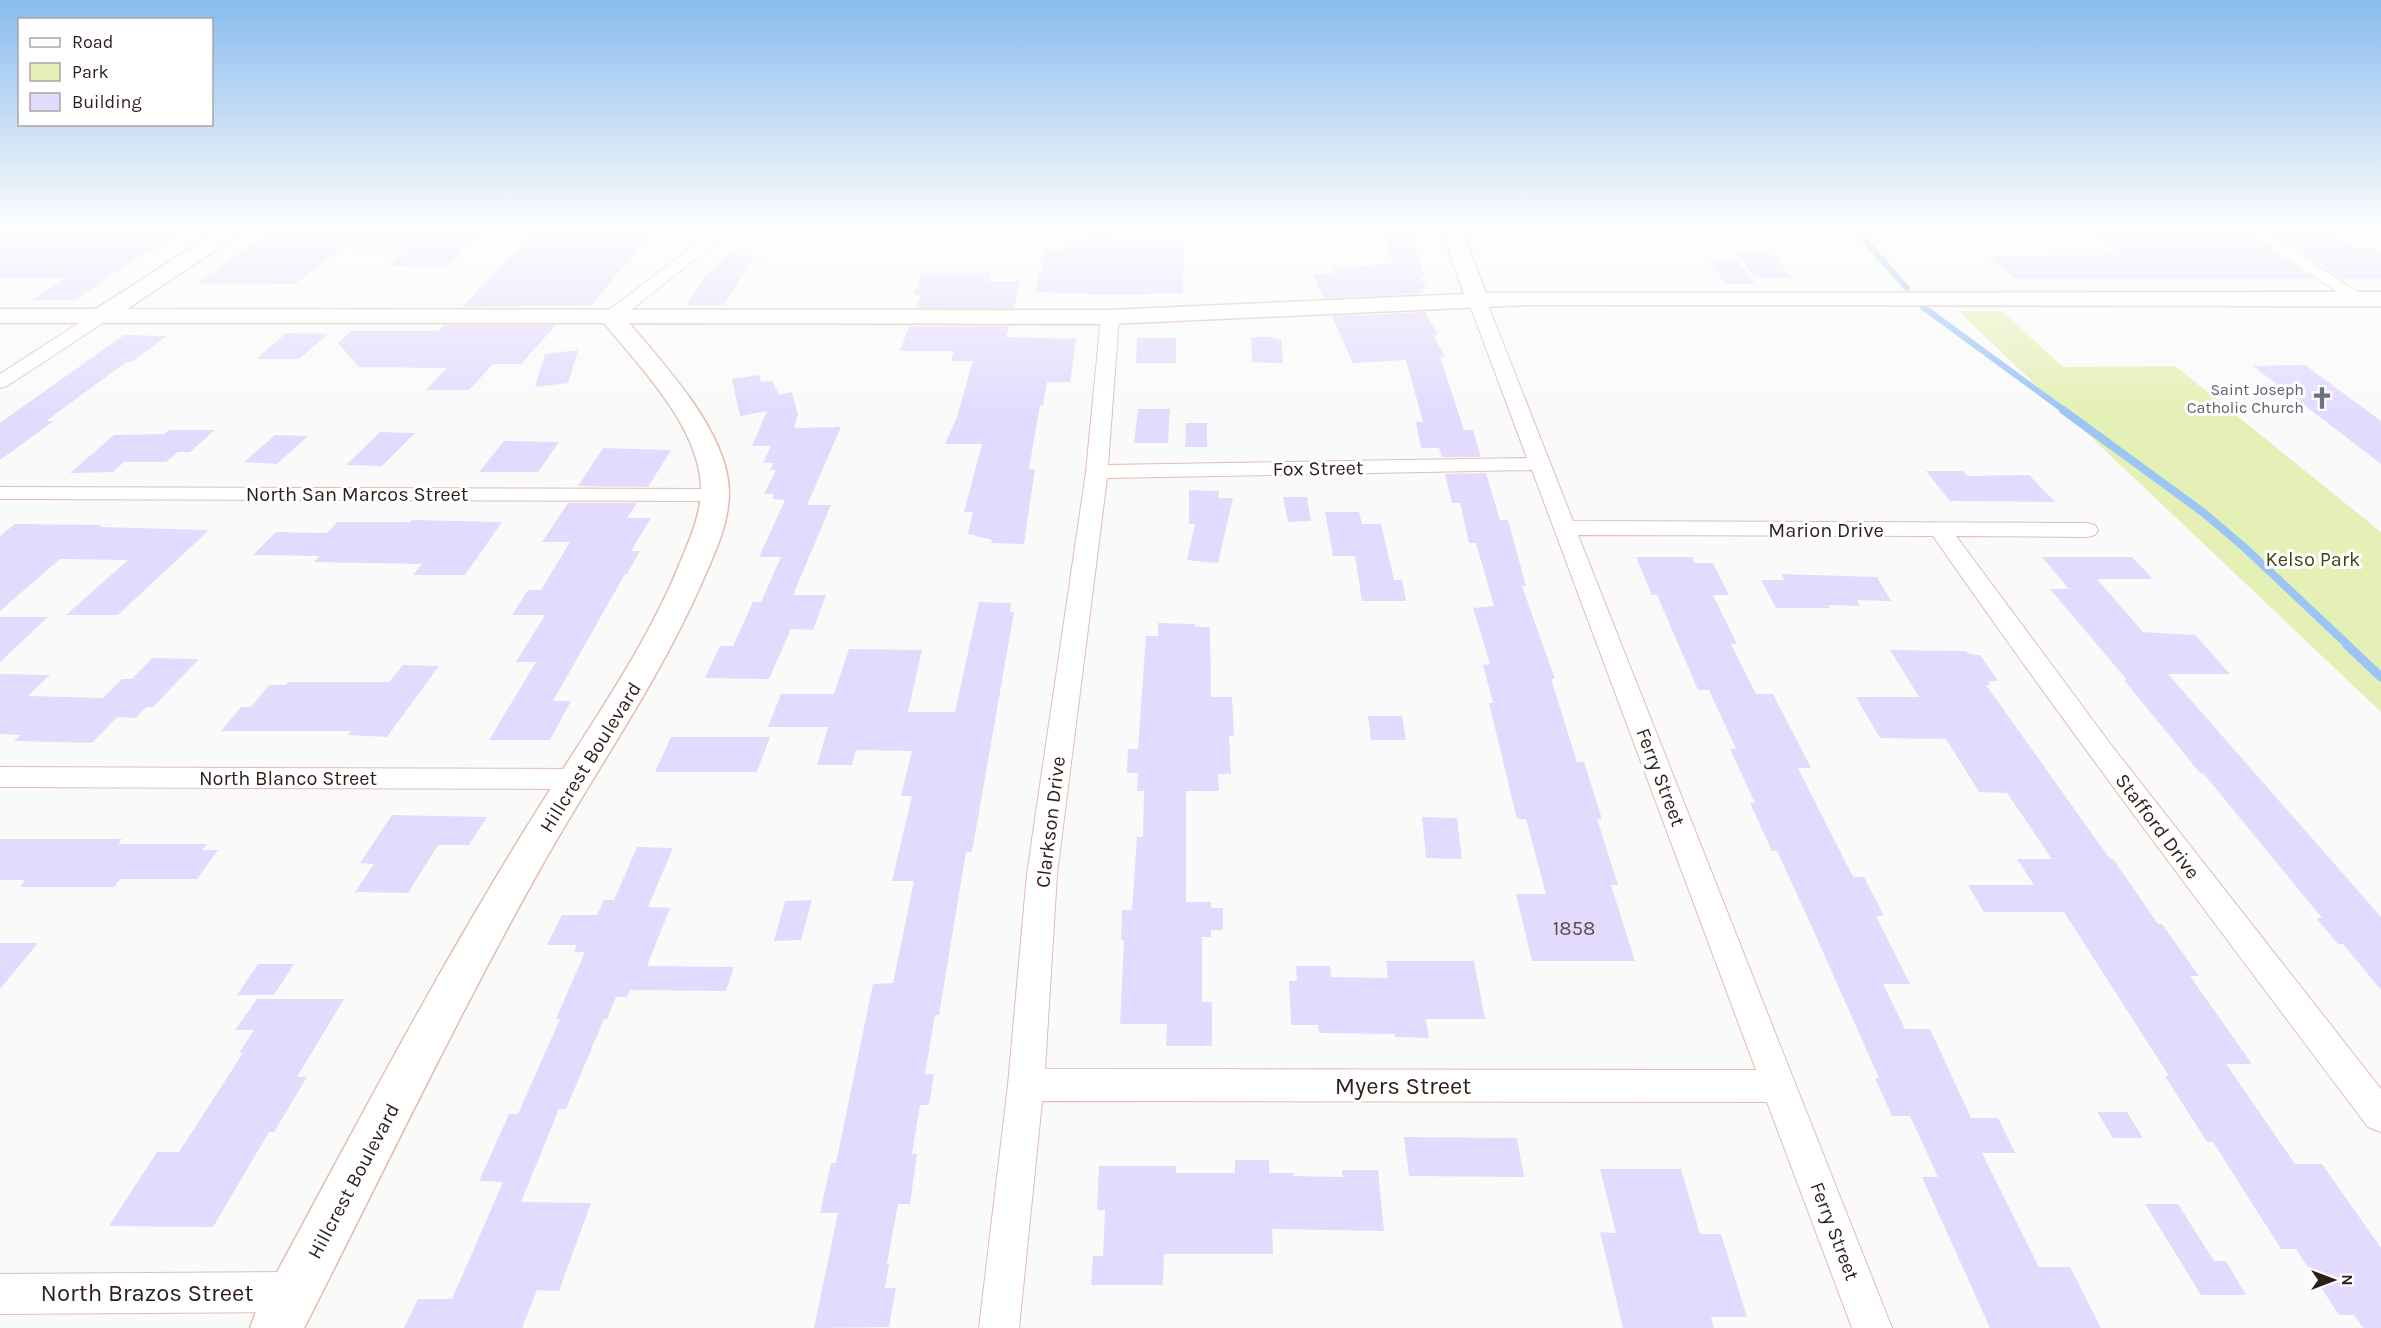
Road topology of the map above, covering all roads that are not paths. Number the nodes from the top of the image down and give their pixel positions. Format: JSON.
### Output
{"nodes":[{"id":1,"x":144,"y":288,"type":"edge"},
{"id":2,"x":649,"y":288,"type":"edge"},
{"id":3,"x":1473,"y":288,"type":"edge"},
{"id":4,"x":2342,"y":288,"type":"edge"},
{"id":5,"x":2358,"y":298,"type":"junction"},
{"id":6,"x":2381,"y":299,"type":"edge"},
{"id":7,"x":1477,"y":300,"type":"junction"},
{"id":8,"x":0,"y":316,"type":"edge"},
{"id":9,"x":100,"y":317,"type":"junction"},
{"id":10,"x":611,"y":317,"type":"junction"},
{"id":11,"x":1110,"y":317,"type":"junction"},
{"id":12,"x":0,"y":382,"type":"edge"},
{"id":13,"x":1540,"y":464,"type":"junction"},
{"id":14,"x":1097,"y":472,"type":"junction"},
{"id":15,"x":0,"y":493,"type":"edge"},
{"id":16,"x":715,"y":495,"type":"junction"},
{"id":17,"x":1564,"y":528,"type":"junction"},
{"id":18,"x":2087,"y":530,"type":"dead end"},
{"id":19,"x":1941,"y":531,"type":"junction"},
{"id":20,"x":0,"y":777,"type":"edge"},
{"id":21,"x":576,"y":779,"type":"junction"},
{"id":22,"x":1026,"y":1085,"type":"junction"},
{"id":23,"x":1780,"y":1086,"type":"junction"},
{"id":24,"x":2381,"y":1116,"type":"edge"},
{"id":25,"x":295,"y":1292,"type":"junction"},
{"id":26,"x":0,"y":1294,"type":"edge"},
{"id":27,"x":276,"y":1328,"type":"edge"},
{"id":28,"x":999,"y":1328,"type":"edge"},
{"id":29,"x":1872,"y":1328,"type":"edge"}],
"edges":[{"from":1,"to":9,"type":"street"},
{"from":2,"to":10,"type":"street"},
{"from":3,"to":7,"type":"street","name":"Ferry Street"},
{"from":4,"to":5,"type":"street"},
{"from":5,"to":6,"type":"street"},
{"from":5,"to":7,"type":"street"},
{"from":7,"to":11,"type":"street"},
{"from":7,"to":13,"type":"street","name":"Ferry Street"},
{"from":8,"to":9,"type":"street"},
{"from":9,"to":10,"type":"street"},
{"from":9,"to":12,"type":"street"},
{"from":10,"to":11,"type":"street"},
{"from":10,"to":16,"type":"street","name":"Hillcrest Boulevard"},
{"from":11,"to":14,"type":"street","name":"Clarkson Drive"},
{"from":13,"to":14,"type":"street","name":"Fox Street"},
{"from":13,"to":17,"type":"street","name":"Ferry Street"},
{"from":14,"to":22,"type":"street","name":"Clarkson Drive"},
{"from":15,"to":16,"type":"street","name":"North San Marcos Street"},
{"from":16,"to":21,"type":"street","name":"Hillcrest Boulevard"},
{"from":17,"to":19,"type":"street","name":"Marion Drive"},
{"from":17,"to":23,"type":"street","name":"Ferry Street"},
{"from":18,"to":19,"type":"street","name":"Marion Drive"},
{"from":19,"to":24,"type":"street","name":"Stafford Drive"},
{"from":20,"to":21,"type":"street","name":"North Blanco Street"},
{"from":21,"to":25,"type":"street","name":"Hillcrest Boulevard"},
{"from":22,"to":23,"type":"street","name":"Myers Street"},
{"from":22,"to":28,"type":"street","name":"Clarkson Drive"},
{"from":23,"to":29,"type":"street","name":"Ferry Street"},
{"from":25,"to":26,"type":"street","name":"North Brazos Street"},
{"from":25,"to":27,"type":"street","name":"Hillcrest Boulevard"}]}
